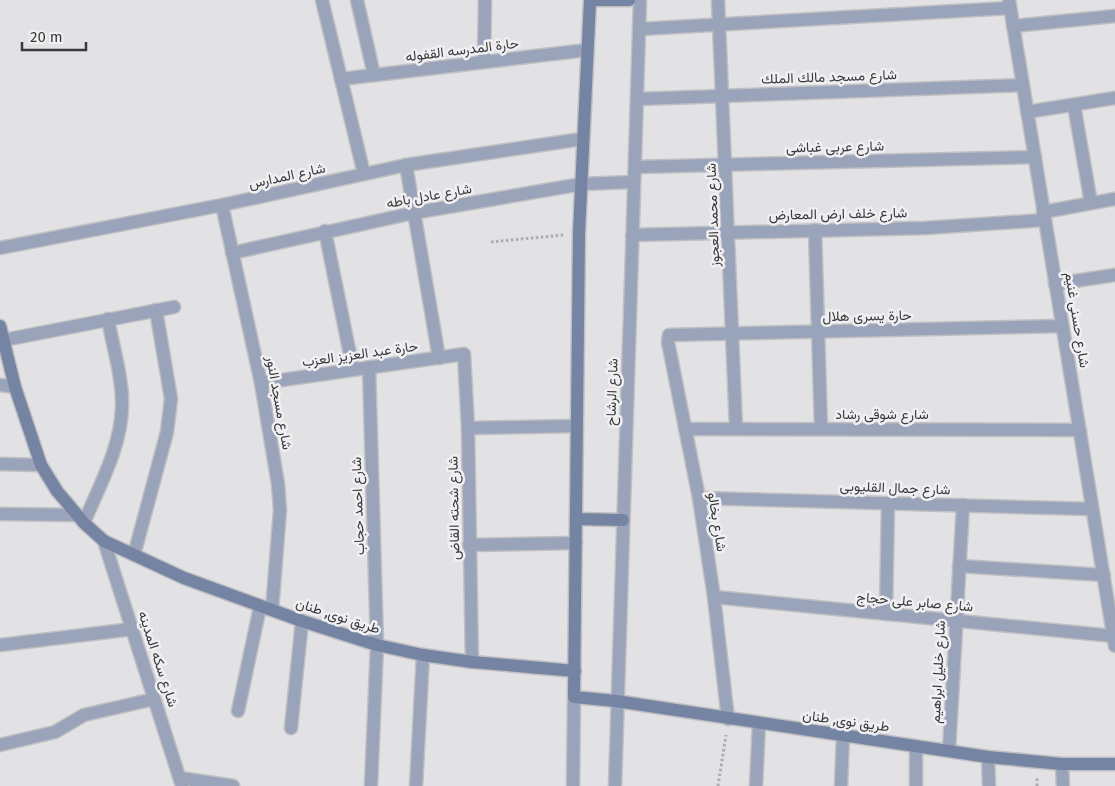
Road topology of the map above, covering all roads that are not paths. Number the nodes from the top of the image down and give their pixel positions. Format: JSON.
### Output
{"nodes":[{"id":1,"x":322,"y":0,"type":"edge"},
{"id":2,"x":357,"y":0,"type":"edge"},
{"id":3,"x":485,"y":0,"type":"edge"},
{"id":4,"x":590,"y":0,"type":"edge"},
{"id":5,"x":629,"y":0,"type":"edge"},
{"id":6,"x":640,"y":0,"type":"edge"},
{"id":7,"x":718,"y":0,"type":"edge"},
{"id":8,"x":1009,"y":4,"type":"edge"},
{"id":9,"x":1115,"y":16,"type":"edge"},
{"id":10,"x":720,"y":24,"type":"junction"},
{"id":11,"x":1013,"y":26,"type":"junction"},
{"id":12,"x":640,"y":29,"type":"junction"},
{"id":13,"x":587,"y":50,"type":"junction"},
{"id":14,"x":484,"y":62,"type":"junction"},
{"id":15,"x":374,"y":75,"type":"junction"},
{"id":16,"x":341,"y":79,"type":"junction"},
{"id":17,"x":1022,"y":85,"type":"junction"},
{"id":18,"x":724,"y":96,"type":"junction"},
{"id":19,"x":1115,"y":98,"type":"edge"},
{"id":20,"x":638,"y":99,"type":"junction"},
{"id":21,"x":1074,"y":105,"type":"junction"},
{"id":22,"x":1027,"y":112,"type":"junction"},
{"id":23,"x":582,"y":139,"type":"junction"},
{"id":24,"x":1035,"y":157,"type":"junction"},
{"id":25,"x":406,"y":165,"type":"junction"},
{"id":26,"x":726,"y":165,"type":"junction"},
{"id":27,"x":636,"y":167,"type":"junction"},
{"id":28,"x":364,"y":174,"type":"junction"},
{"id":29,"x":633,"y":182,"type":"junction"},
{"id":30,"x":582,"y":184,"type":"junction"},
{"id":31,"x":1115,"y":199,"type":"edge"},
{"id":32,"x":1092,"y":203,"type":"junction"},
{"id":33,"x":222,"y":205,"type":"junction"},
{"id":34,"x":413,"y":213,"type":"junction"},
{"id":35,"x":1044,"y":216,"type":"junction"},
{"id":36,"x":815,"y":230,"type":"junction"},
{"id":37,"x":326,"y":231,"type":"junction"},
{"id":38,"x":729,"y":231,"type":"junction"},
{"id":39,"x":632,"y":235,"type":"junction"},
{"id":40,"x":0,"y":248,"type":"edge"},
{"id":41,"x":232,"y":253,"type":"junction"},
{"id":42,"x":1115,"y":275,"type":"edge"},
{"id":43,"x":1056,"y":284,"type":"junction"},
{"id":44,"x":174,"y":307,"type":"dead end"},
{"id":45,"x":156,"y":310,"type":"junction"},
{"id":46,"x":108,"y":319,"type":"junction"},
{"id":47,"x":0,"y":326,"type":"edge"},
{"id":48,"x":1062,"y":326,"type":"junction"},
{"id":49,"x":818,"y":332,"type":"junction"},
{"id":50,"x":673,"y":334,"type":"joint"},
{"id":51,"x":732,"y":334,"type":"junction"},
{"id":52,"x":4,"y":340,"type":"junction"},
{"id":53,"x":464,"y":354,"type":"joint"},
{"id":54,"x":439,"y":358,"type":"junction"},
{"id":55,"x":369,"y":367,"type":"junction"},
{"id":56,"x":353,"y":369,"type":"junction"},
{"id":57,"x":261,"y":383,"type":"junction"},
{"id":58,"x":0,"y":385,"type":"edge"},
{"id":59,"x":15,"y":386,"type":"junction"},
{"id":60,"x":576,"y":426,"type":"junction"},
{"id":61,"x":468,"y":428,"type":"junction"},
{"id":62,"x":736,"y":428,"type":"junction"},
{"id":63,"x":821,"y":428,"type":"junction"},
{"id":64,"x":685,"y":429,"type":"junction"},
{"id":65,"x":1080,"y":430,"type":"junction"},
{"id":66,"x":0,"y":464,"type":"edge"},
{"id":67,"x":41,"y":465,"type":"junction"},
{"id":68,"x":699,"y":498,"type":"junction"},
{"id":69,"x":888,"y":503,"type":"junction"},
{"id":70,"x":963,"y":505,"type":"junction"},
{"id":71,"x":1091,"y":509,"type":"junction"},
{"id":72,"x":0,"y":514,"type":"edge"},
{"id":73,"x":80,"y":519,"type":"junction"},
{"id":74,"x":576,"y":519,"type":"junction"},
{"id":75,"x":623,"y":520,"type":"junction"},
{"id":76,"x":104,"y":540,"type":"junction"},
{"id":77,"x":576,"y":543,"type":"junction"},
{"id":78,"x":470,"y":545,"type":"junction"},
{"id":79,"x":134,"y":555,"type":"junction"},
{"id":80,"x":959,"y":566,"type":"junction"},
{"id":81,"x":1104,"y":575,"type":"junction"},
{"id":82,"x":714,"y":598,"type":"junction"},
{"id":83,"x":266,"y":608,"type":"junction"},
{"id":84,"x":886,"y":614,"type":"junction"},
{"id":85,"x":302,"y":621,"type":"junction"},
{"id":86,"x":956,"y":621,"type":"junction"},
{"id":87,"x":133,"y":629,"type":"junction"},
{"id":88,"x":1114,"y":641,"type":"edge"},
{"id":89,"x":0,"y":645,"type":"edge"},
{"id":90,"x":377,"y":645,"type":"junction"},
{"id":91,"x":423,"y":656,"type":"junction"},
{"id":92,"x":472,"y":662,"type":"junction"},
{"id":93,"x":575,"y":671,"type":"junction"},
{"id":94,"x":574,"y":697,"type":"junction"},
{"id":95,"x":154,"y":699,"type":"junction"},
{"id":96,"x":616,"y":701,"type":"junction"},
{"id":97,"x":238,"y":711,"type":"dead end"},
{"id":98,"x":728,"y":719,"type":"junction"},
{"id":99,"x":759,"y":724,"type":"junction"},
{"id":100,"x":291,"y":728,"type":"dead end"},
{"id":101,"x":843,"y":736,"type":"junction"},
{"id":102,"x":0,"y":746,"type":"edge"},
{"id":103,"x":916,"y":746,"type":"junction"},
{"id":104,"x":949,"y":751,"type":"junction"},
{"id":105,"x":988,"y":757,"type":"junction"},
{"id":106,"x":1062,"y":764,"type":"junction"},
{"id":107,"x":1115,"y":764,"type":"edge"},
{"id":108,"x":181,"y":782,"type":"edge"},
{"id":109,"x":232,"y":786,"type":"edge"},
{"id":110,"x":371,"y":786,"type":"edge"},
{"id":111,"x":416,"y":786,"type":"edge"},
{"id":112,"x":573,"y":786,"type":"edge"},
{"id":113,"x":615,"y":786,"type":"edge"},
{"id":114,"x":756,"y":786,"type":"edge"},
{"id":115,"x":841,"y":786,"type":"edge"},
{"id":116,"x":916,"y":786,"type":"edge"},
{"id":117,"x":989,"y":786,"type":"edge"},
{"id":118,"x":1063,"y":786,"type":"edge"}],
"edges":[{"from":1,"to":16,"type":"street"},
{"from":2,"to":15,"type":"street"},
{"from":3,"to":14,"type":"street"},
{"from":4,"to":5,"type":"main road"},
{"from":4,"to":13,"type":"main road"},
{"from":6,"to":12,"type":"street","name":"شارع الرشاح"},
{"from":7,"to":10,"type":"street","name":"شارع محمد العجوز"},
{"from":8,"to":10,"type":"street"},
{"from":8,"to":11,"type":"street","name":"شارع حسنى غنيم"},
{"from":9,"to":11,"type":"street"},
{"from":10,"to":12,"type":"street"},
{"from":10,"to":18,"type":"street","name":"شارع محمد العجوز"},
{"from":11,"to":17,"type":"street","name":"شارع حسنى غنيم"},
{"from":12,"to":20,"type":"street","name":"شارع الرشاح"},
{"from":13,"to":14,"type":"street","name":"حارة المدرسه القفوله"},
{"from":13,"to":23,"type":"main road"},
{"from":14,"to":15,"type":"street","name":"حارة المدرسه القفوله"},
{"from":15,"to":16,"type":"street","name":"حارة المدرسه القفوله"},
{"from":16,"to":28,"type":"street"},
{"from":17,"to":18,"type":"street","name":"شارع مسجد مالك الملك"},
{"from":17,"to":22,"type":"street","name":"شارع حسنى غنيم"},
{"from":18,"to":20,"type":"street","name":"شارع مسجد مالك الملك"},
{"from":18,"to":26,"type":"street","name":"شارع محمد العجوز"},
{"from":19,"to":21,"type":"street"},
{"from":20,"to":27,"type":"street","name":"شارع الرشاح"},
{"from":21,"to":22,"type":"street"},
{"from":21,"to":32,"type":"street"},
{"from":22,"to":24,"type":"street","name":"شارع حسنى غنيم"},
{"from":23,"to":25,"type":"street","name":"شارع المدارس"},
{"from":23,"to":30,"type":"main road"},
{"from":24,"to":26,"type":"street","name":"شارع عربى غباشى"},
{"from":24,"to":35,"type":"street","name":"شارع حسنى غنيم"},
{"from":25,"to":28,"type":"street","name":"شارع المدارس"},
{"from":25,"to":34,"type":"street"},
{"from":26,"to":27,"type":"street","name":"شارع عربى غباشى"},
{"from":26,"to":38,"type":"street","name":"شارع محمد العجوز"},
{"from":27,"to":29,"type":"street","name":"شارع الرشاح"},
{"from":28,"to":33,"type":"street","name":"شارع المدارس"},
{"from":29,"to":30,"type":"street","name":"شارع عادل باطه"},
{"from":29,"to":39,"type":"street","name":"شارع الرشاح"},
{"from":30,"to":34,"type":"street","name":"شارع عادل باطه"},
{"from":30,"to":60,"type":"main road"},
{"from":31,"to":32,"type":"street","name":"شارع خلف ارض المعارض"},
{"from":32,"to":35,"type":"street","name":"شارع خلف ارض المعارض"},
{"from":33,"to":40,"type":"street","name":"شارع المدارس"},
{"from":33,"to":41,"type":"street","name":"شارع مسجد النور"},
{"from":34,"to":37,"type":"street","name":"شارع عادل باطه"},
{"from":34,"to":54,"type":"street"},
{"from":35,"to":36,"type":"street","name":"شارع خلف ارض المعارض"},
{"from":35,"to":43,"type":"street","name":"شارع حسنى غنيم"},
{"from":36,"to":38,"type":"street","name":"شارع خلف ارض المعارض"},
{"from":36,"to":49,"type":"street"},
{"from":37,"to":41,"type":"street","name":"شارع عادل باطه"},
{"from":37,"to":56,"type":"street"},
{"from":38,"to":39,"type":"street","name":"شارع خلف ارض المعارض"},
{"from":38,"to":51,"type":"street","name":"شارع محمد العجوز"},
{"from":39,"to":75,"type":"street","name":"شارع الرشاح"},
{"from":41,"to":57,"type":"street","name":"شارع مسجد النور"},
{"from":42,"to":43,"type":"street"},
{"from":43,"to":48,"type":"street","name":"شارع حسنى غنيم"},
{"from":44,"to":45,"type":"street"},
{"from":45,"to":46,"type":"street"},
{"from":45,"to":79,"type":"street"},
{"from":46,"to":52,"type":"street"},
{"from":46,"to":73,"type":"street"},
{"from":47,"to":52,"type":"main road","name":"طريق نوى, طنان"},
{"from":48,"to":49,"type":"street","name":"حارة يسرى هلال"},
{"from":48,"to":65,"type":"street","name":"شارع حسنى غنيم"},
{"from":49,"to":51,"type":"street","name":"حارة يسرى هلال"},
{"from":49,"to":63,"type":"street"},
{"from":50,"to":51,"type":"street","name":"حارة يسرى هلال"},
{"from":50,"to":64,"type":"street","name":"شارع بخالو"},
{"from":51,"to":62,"type":"street","name":"شارع محمد العجوز"},
{"from":52,"to":59,"type":"main road","name":"طريق نوى, طنان"},
{"from":53,"to":54,"type":"street","name":"حارة عبد العزيز العزب"},
{"from":53,"to":61,"type":"street","name":"شارع شحته القاض"},
{"from":54,"to":55,"type":"street","name":"حارة عبد العزيز العزب"},
{"from":55,"to":56,"type":"street","name":"حارة عبد العزيز العزب"},
{"from":55,"to":90,"type":"street","name":"شارع احمد حجاب"},
{"from":56,"to":57,"type":"street","name":"حارة عبد العزيز العزب"},
{"from":57,"to":83,"type":"street","name":"شارع مسجد النور"},
{"from":58,"to":59,"type":"street"},
{"from":59,"to":67,"type":"main road","name":"طريق نوى, طنان"},
{"from":60,"to":61,"type":"street"},
{"from":60,"to":74,"type":"main road"},
{"from":61,"to":78,"type":"street","name":"شارع شحته القاض"},
{"from":62,"to":63,"type":"street","name":"شارع شوقى رشاد"},
{"from":62,"to":64,"type":"street","name":"شارع شوقى رشاد"},
{"from":63,"to":65,"type":"street","name":"شارع شوقى رشاد"},
{"from":64,"to":68,"type":"street","name":"شارع بخالو"},
{"from":65,"to":71,"type":"street","name":"شارع حسنى غنيم"},
{"from":66,"to":67,"type":"street"},
{"from":67,"to":73,"type":"main road","name":"طريق نوى, طنان"},
{"from":68,"to":69,"type":"street","name":"شارع جمال القليوبى"},
{"from":68,"to":82,"type":"street","name":"شارع بخالو"},
{"from":69,"to":70,"type":"street","name":"شارع جمال القليوبى"},
{"from":69,"to":84,"type":"street"},
{"from":70,"to":71,"type":"street","name":"شارع جمال القليوبى"},
{"from":70,"to":80,"type":"street","name":"شارع خليل ابراهيم"},
{"from":71,"to":81,"type":"street","name":"شارع حسنى غنيم"},
{"from":72,"to":73,"type":"street"},
{"from":73,"to":76,"type":"main road","name":"طريق نوى, طنان"},
{"from":74,"to":75,"type":"main road"},
{"from":74,"to":77,"type":"main road"},
{"from":75,"to":96,"type":"street","name":"شارع الرشاح"},
{"from":76,"to":79,"type":"main road","name":"طريق نوى, طنان"},
{"from":76,"to":87,"type":"street","name":"شارع سكه المدينه"},
{"from":77,"to":78,"type":"street"},
{"from":77,"to":93,"type":"main road"},
{"from":78,"to":92,"type":"street","name":"شارع شحته القاض"},
{"from":79,"to":83,"type":"main road","name":"طريق نوى, طنان"},
{"from":80,"to":81,"type":"street"},
{"from":80,"to":86,"type":"street","name":"شارع خليل ابراهيم"},
{"from":81,"to":88,"type":"street","name":"شارع حسنى غنيم"},
{"from":82,"to":84,"type":"street","name":"شارع صابر على حجاج"},
{"from":82,"to":98,"type":"street","name":"شارع بخالو"},
{"from":83,"to":85,"type":"main road","name":"طريق نوى, طنان"},
{"from":83,"to":97,"type":"street","name":"شارع مسجد النور"},
{"from":84,"to":86,"type":"street","name":"شارع صابر على حجاج"},
{"from":85,"to":90,"type":"main road","name":"طريق نوى, طنان"},
{"from":85,"to":100,"type":"street"},
{"from":86,"to":88,"type":"street","name":"شارع صابر على حجاج"},
{"from":86,"to":104,"type":"street","name":"شارع خليل ابراهيم"},
{"from":87,"to":89,"type":"street"},
{"from":87,"to":95,"type":"street","name":"شارع سكه المدينه"},
{"from":90,"to":91,"type":"main road","name":"طريق نوى, طنان"},
{"from":90,"to":110,"type":"street","name":"شارع احمد حجاب"},
{"from":91,"to":92,"type":"main road","name":"طريق نوى, طنان"},
{"from":91,"to":111,"type":"street"},
{"from":92,"to":93,"type":"main road","name":"طريق نوى, طنان"},
{"from":93,"to":94,"type":"main road"},
{"from":94,"to":96,"type":"main road","name":"طريق نوى, طنان"},
{"from":94,"to":112,"type":"street"},
{"from":95,"to":102,"type":"street"},
{"from":95,"to":108,"type":"street","name":"شارع سكه المدينه"},
{"from":96,"to":98,"type":"main road","name":"طريق نوى, طنان"},
{"from":96,"to":113,"type":"street","name":"شارع الرشاح"},
{"from":98,"to":99,"type":"main road","name":"طريق نوى, طنان"},
{"from":99,"to":101,"type":"main road","name":"طريق نوى, طنان"},
{"from":99,"to":114,"type":"street"},
{"from":101,"to":103,"type":"main road","name":"طريق نوى, طنان"},
{"from":101,"to":115,"type":"street"},
{"from":103,"to":104,"type":"main road","name":"طريق نوى, طنان"},
{"from":103,"to":116,"type":"street"},
{"from":104,"to":105,"type":"main road","name":"طريق نوى, طنان"},
{"from":105,"to":106,"type":"main road","name":"طريق نوى, طنان"},
{"from":105,"to":117,"type":"street"},
{"from":106,"to":107,"type":"main road","name":"طريق نوى, طنان"},
{"from":106,"to":118,"type":"street"},
{"from":108,"to":109,"type":"street"}]}
